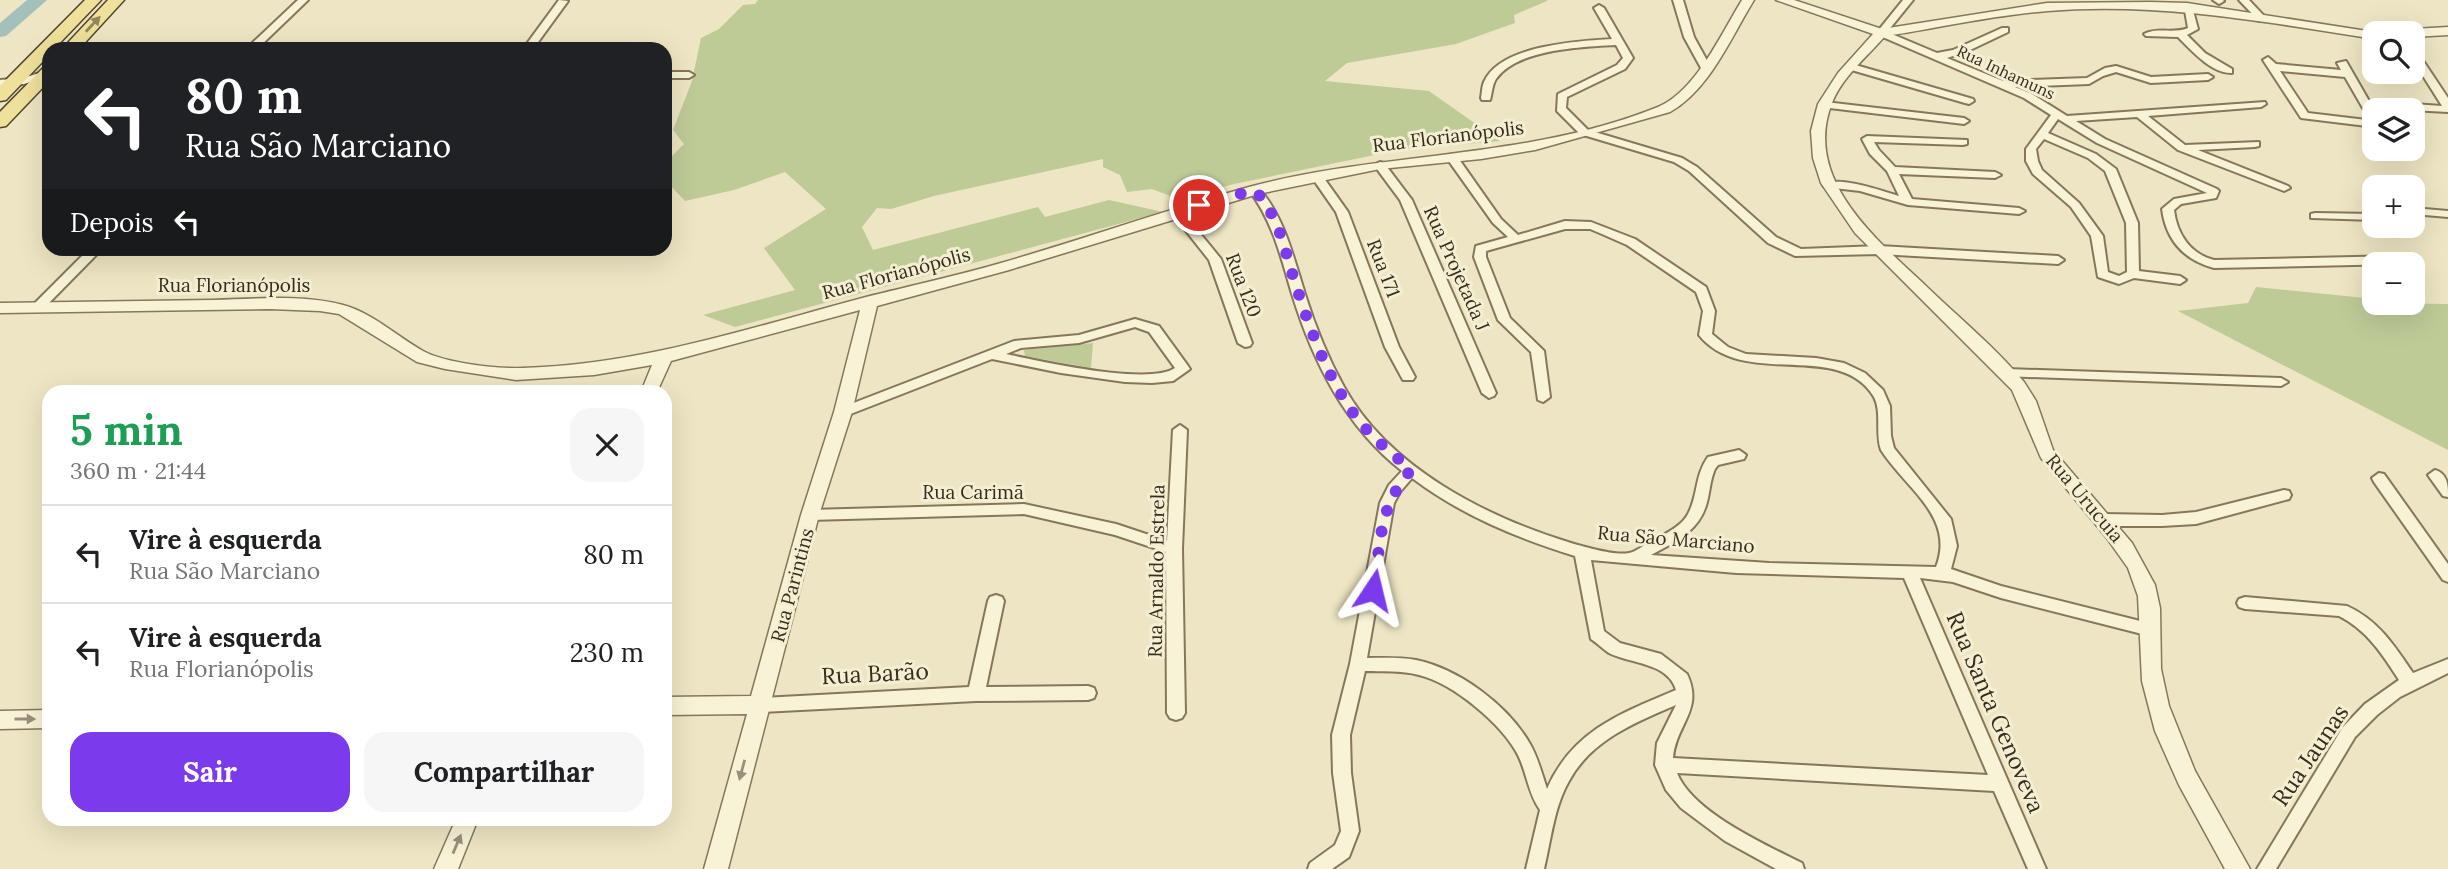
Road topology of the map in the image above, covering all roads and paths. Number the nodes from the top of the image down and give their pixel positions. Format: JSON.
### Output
{"nodes":[{"id":1,"x":93,"y":0,"type":"edge"},
{"id":2,"x":116,"y":0,"type":"edge"},
{"id":3,"x":303,"y":0,"type":"edge"},
{"id":4,"x":1678,"y":0,"type":"edge"},
{"id":5,"x":1748,"y":0,"type":"edge"},
{"id":6,"x":1782,"y":0,"type":"edge"},
{"id":7,"x":1908,"y":0,"type":"edge"},
{"id":8,"x":2244,"y":0,"type":"edge"},
{"id":9,"x":563,"y":1,"type":"edge"},
{"id":10,"x":1807,"y":3,"type":"edge"},
{"id":11,"x":2187,"y":7,"type":"junction"},
{"id":12,"x":1599,"y":8,"type":"dead end"},
{"id":13,"x":2262,"y":19,"type":"junction"},
{"id":14,"x":2005,"y":30,"type":"dead end"},
{"id":15,"x":2448,"y":31,"type":"edge"},
{"id":16,"x":2425,"y":32,"type":"edge"},
{"id":17,"x":1881,"y":33,"type":"junction"},
{"id":18,"x":2362,"y":33,"type":"edge"},
{"id":19,"x":2149,"y":34,"type":"dead end"},
{"id":20,"x":2181,"y":34,"type":"junction"},
{"id":21,"x":49,"y":42,"type":"edge"},
{"id":22,"x":77,"y":42,"type":"edge"},
{"id":23,"x":258,"y":42,"type":"edge"},
{"id":24,"x":533,"y":42,"type":"edge"},
{"id":25,"x":1617,"y":42,"type":"junction"},
{"id":26,"x":42,"y":49,"type":"edge"},
{"id":27,"x":1935,"y":57,"type":"junction"},
{"id":28,"x":2342,"y":63,"type":"dead end"},
{"id":29,"x":1705,"y":66,"type":"junction"},
{"id":30,"x":1852,"y":67,"type":"junction"},
{"id":31,"x":2228,"y":71,"type":"dead end"},
{"id":32,"x":2425,"y":71,"type":"edge"},
{"id":33,"x":672,"y":75,"type":"edge"},
{"id":34,"x":689,"y":75,"type":"dead end"},
{"id":35,"x":2348,"y":75,"type":"junction"},
{"id":36,"x":2208,"y":77,"type":"dead end"},
{"id":37,"x":42,"y":78,"type":"edge"},
{"id":38,"x":42,"y":81,"type":"edge"},
{"id":39,"x":7,"y":83,"type":"edge"},
{"id":40,"x":2001,"y":84,"type":"junction"},
{"id":41,"x":0,"y":96,"type":"edge"},
{"id":42,"x":1486,"y":97,"type":"dead end"},
{"id":43,"x":2362,"y":98,"type":"edge"},
{"id":44,"x":1969,"y":100,"type":"dead end"},
{"id":45,"x":2261,"y":104,"type":"dead end"},
{"id":46,"x":1825,"y":105,"type":"junction"},
{"id":47,"x":2425,"y":107,"type":"edge"},
{"id":48,"x":2448,"y":108,"type":"edge"},
{"id":49,"x":2141,"y":114,"type":"junction"},
{"id":50,"x":2305,"y":116,"type":"junction"},
{"id":51,"x":2061,"y":117,"type":"junction"},
{"id":52,"x":1964,"y":121,"type":"dead end"},
{"id":53,"x":2362,"y":121,"type":"edge"},
{"id":54,"x":0,"y":122,"type":"edge"},
{"id":55,"x":2312,"y":130,"type":"dead end"},
{"id":56,"x":1584,"y":132,"type":"junction"},
{"id":57,"x":2041,"y":134,"type":"junction"},
{"id":58,"x":1963,"y":142,"type":"dead end"},
{"id":59,"x":2255,"y":144,"type":"dead end"},
{"id":60,"x":2182,"y":148,"type":"junction"},
{"id":61,"x":1452,"y":157,"type":"junction"},
{"id":62,"x":1380,"y":165,"type":"junction"},
{"id":63,"x":1892,"y":170,"type":"junction"},
{"id":64,"x":1995,"y":175,"type":"dead end"},
{"id":65,"x":1317,"y":176,"type":"junction"},
{"id":66,"x":1829,"y":185,"type":"junction"},
{"id":67,"x":2284,"y":188,"type":"dead end"},
{"id":68,"x":1255,"y":190,"type":"junction"},
{"id":69,"x":1908,"y":202,"type":"junction"},
{"id":70,"x":2019,"y":211,"type":"dead end"},
{"id":71,"x":1177,"y":212,"type":"junction"},
{"id":72,"x":2425,"y":212,"type":"edge"},
{"id":73,"x":2448,"y":214,"type":"edge"},
{"id":74,"x":2315,"y":216,"type":"dead end"},
{"id":75,"x":2362,"y":217,"type":"edge"},
{"id":76,"x":1515,"y":238,"type":"junction"},
{"id":77,"x":1879,"y":250,"type":"junction"},
{"id":78,"x":89,"y":256,"type":"edge"},
{"id":79,"x":2058,"y":260,"type":"dead end"},
{"id":80,"x":2362,"y":260,"type":"edge"},
{"id":81,"x":2133,"y":274,"type":"junction"},
{"id":82,"x":2180,"y":281,"type":"dead end"},
{"id":83,"x":870,"y":301,"type":"junction"},
{"id":84,"x":38,"y":307,"type":"junction"},
{"id":85,"x":0,"y":308,"type":"edge"},
{"id":86,"x":1245,"y":343,"type":"dead end"},
{"id":87,"x":991,"y":355,"type":"junction"},
{"id":88,"x":664,"y":357,"type":"junction"},
{"id":89,"x":2007,"y":373,"type":"junction"},
{"id":90,"x":1408,"y":377,"type":"dead end"},
{"id":91,"x":2280,"y":382,"type":"dead end"},
{"id":92,"x":652,"y":385,"type":"edge"},
{"id":93,"x":1489,"y":393,"type":"dead end"},
{"id":94,"x":1543,"y":397,"type":"dead end"},
{"id":95,"x":843,"y":412,"type":"junction"},
{"id":96,"x":1180,"y":430,"type":"dead end"},
{"id":97,"x":1739,"y":455,"type":"dead end"},
{"id":98,"x":1411,"y":470,"type":"junction"},
{"id":99,"x":2435,"y":475,"type":"dead end"},
{"id":100,"x":2379,"y":478,"type":"dead end"},
{"id":101,"x":2448,"y":492,"type":"edge"},
{"id":102,"x":2284,"y":495,"type":"dead end"},
{"id":103,"x":810,"y":515,"type":"junction"},
{"id":104,"x":2104,"y":520,"type":"junction"},
{"id":105,"x":1174,"y":549,"type":"junction"},
{"id":106,"x":1583,"y":552,"type":"junction"},
{"id":107,"x":1632,"y":559,"type":"junction"},
{"id":108,"x":1941,"y":573,"type":"junction"},
{"id":109,"x":1910,"y":574,"type":"junction"},
{"id":110,"x":2448,"y":576,"type":"edge"},
{"id":111,"x":996,"y":601,"type":"dead end"},
{"id":112,"x":2245,"y":603,"type":"dead end"},
{"id":113,"x":2150,"y":630,"type":"junction"},
{"id":114,"x":1358,"y":664,"type":"junction"},
{"id":115,"x":2448,"y":666,"type":"edge"},
{"id":116,"x":2408,"y":680,"type":"junction"},
{"id":117,"x":1088,"y":693,"type":"dead end"},
{"id":118,"x":1686,"y":693,"type":"junction"},
{"id":119,"x":976,"y":694,"type":"junction"},
{"id":120,"x":760,"y":705,"type":"junction"},
{"id":121,"x":672,"y":706,"type":"edge"},
{"id":122,"x":1176,"y":713,"type":"dead end"},
{"id":123,"x":42,"y":719,"type":"edge"},
{"id":124,"x":0,"y":720,"type":"edge"},
{"id":125,"x":1664,"y":765,"type":"junction"},
{"id":126,"x":1999,"y":783,"type":"junction"},
{"id":127,"x":1549,"y":808,"type":"junction"},
{"id":128,"x":464,"y":826,"type":"edge"},
{"id":129,"x":446,"y":869,"type":"edge"},
{"id":130,"x":716,"y":869,"type":"edge"},
{"id":131,"x":1317,"y":869,"type":"edge"},
{"id":132,"x":1535,"y":869,"type":"edge"},
{"id":133,"x":1795,"y":869,"type":"edge"},
{"id":134,"x":2037,"y":869,"type":"edge"},
{"id":135,"x":2238,"y":869,"type":"edge"},
{"id":136,"x":2266,"y":869,"type":"edge"}],
"edges":[{"from":1,"to":21,"type":"main road"},
{"from":22,"to":2,"type":"main road","one_way":true},
{"from":3,"to":23,"type":"street"},
{"from":4,"to":29,"type":"street"},
{"from":5,"to":29,"type":"street","name":"Rua Florianópolis"},
{"from":6,"to":10,"type":"street","name":"Rua Inhamuns"},
{"from":7,"to":17,"type":"street","name":"Rua Urucuia"},
{"from":8,"to":13,"type":"street"},
{"from":9,"to":24,"type":"street"},
{"from":10,"to":17,"type":"street","name":"Rua Inhamuns"},
{"from":11,"to":13,"type":"street"},
{"from":11,"to":17,"type":"street"},
{"from":11,"to":20,"type":"street"},
{"from":12,"to":25,"type":"street"},
{"from":13,"to":18,"type":"street"},
{"from":14,"to":27,"type":"street"},
{"from":15,"to":16,"type":"street"},
{"from":17,"to":27,"type":"street","name":"Rua Inhamuns"},
{"from":17,"to":30,"type":"street","name":"Rua Urucuia"},
{"from":19,"to":20,"type":"street"},
{"from":20,"to":31,"type":"street"},
{"from":25,"to":42,"type":"street"},
{"from":25,"to":56,"type":"street"},
{"from":26,"to":39,"type":"main road"},
{"from":27,"to":40,"type":"street","name":"Rua Inhamuns"},
{"from":28,"to":35,"type":"street"},
{"from":29,"to":56,"type":"street","name":"Rua Florianópolis"},
{"from":30,"to":44,"type":"street"},
{"from":30,"to":46,"type":"street","name":"Rua Urucuia"},
{"from":32,"to":48,"type":"street"},
{"from":33,"to":34,"type":"street"},
{"from":35,"to":43,"type":"street"},
{"from":35,"to":50,"type":"street"},
{"from":36,"to":40,"type":"street"},
{"from":37,"to":39,"type":"street"},
{"from":38,"to":54,"type":"main road"},
{"from":39,"to":41,"type":"main road"},
{"from":40,"to":51,"type":"street","name":"Rua Inhamuns"},
{"from":45,"to":49,"type":"street"},
{"from":46,"to":52,"type":"street"},
{"from":46,"to":66,"type":"street","name":"Rua Urucuia"},
{"from":47,"to":48,"type":"street"},
{"from":49,"to":51,"type":"street"},
{"from":49,"to":60,"type":"street"},
{"from":50,"to":53,"type":"street"},
{"from":50,"to":55,"type":"street"},
{"from":51,"to":57,"type":"street"},
{"from":51,"to":80,"type":"street","name":"Rua Inhamuns"},
{"from":56,"to":61,"type":"street","name":"Rua Florianópolis"},
{"from":56,"to":77,"type":"street"},
{"from":57,"to":81,"type":"street"},
{"from":57,"to":81,"type":"street"},
{"from":58,"to":63,"type":"street"},
{"from":59,"to":60,"type":"street"},
{"from":60,"to":67,"type":"street"},
{"from":61,"to":62,"type":"street","name":"Rua Florianópolis"},
{"from":61,"to":76,"type":"street"},
{"from":62,"to":65,"type":"street","name":"Rua Florianópolis"},
{"from":62,"to":93,"type":"street","name":"Rua Projetada J"},
{"from":63,"to":64,"type":"street"},
{"from":63,"to":69,"type":"street"},
{"from":65,"to":68,"type":"street","name":"Rua Florianópolis"},
{"from":65,"to":90,"type":"street","name":"Rua 171"},
{"from":66,"to":69,"type":"street"},
{"from":66,"to":77,"type":"street","name":"Rua Urucuia"},
{"from":68,"to":71,"type":"street","name":"Rua Florianópolis"},
{"from":68,"to":98,"type":"street","name":"Rua São Marciano"},
{"from":69,"to":70,"type":"street"},
{"from":71,"to":83,"type":"street","name":"Rua Florianópolis"},
{"from":71,"to":86,"type":"street","name":"Rua 120"},
{"from":72,"to":73,"type":"street"},
{"from":74,"to":75,"type":"street"},
{"from":76,"to":94,"type":"street"},
{"from":76,"to":108,"type":"street"},
{"from":77,"to":79,"type":"street"},
{"from":77,"to":89,"type":"street","name":"Rua Urucuia"},
{"from":78,"to":84,"type":"street"},
{"from":81,"to":82,"type":"street"},
{"from":83,"to":88,"type":"street","name":"Rua Florianópolis"},
{"from":83,"to":95,"type":"street","name":"Rua Parintins"},
{"from":84,"to":85,"type":"street","name":"Rua Florianópolis"},
{"from":84,"to":88,"type":"street","name":"Rua Florianópolis"},
{"from":87,"to":87,"type":"street"},
{"from":87,"to":95,"type":"street"},
{"from":88,"to":92,"type":"street"},
{"from":89,"to":91,"type":"street"},
{"from":89,"to":104,"type":"street","name":"Rua Urucuia"},
{"from":95,"to":103,"type":"street","name":"Rua Parintins"},
{"from":96,"to":105,"type":"street","name":"Rua Arnaldo Estrela"},
{"from":97,"to":107,"type":"street"},
{"from":98,"to":106,"type":"street","name":"Rua São Marciano"},
{"from":98,"to":114,"type":"street"},
{"from":99,"to":101,"type":"street"},
{"from":100,"to":110,"type":"street"},
{"from":102,"to":104,"type":"street"},
{"from":103,"to":105,"type":"street","name":"Rua Carimã"},
{"from":103,"to":120,"type":"street","name":"Rua Parintins"},
{"from":104,"to":113,"type":"street","name":"Rua Urucuia"},
{"from":105,"to":122,"type":"street","name":"Rua Arnaldo Estrela"},
{"from":106,"to":107,"type":"street","name":"Rua São Marciano"},
{"from":106,"to":118,"type":"street"},
{"from":107,"to":109,"type":"street","name":"Rua São Marciano"},
{"from":108,"to":109,"type":"street","name":"Rua São Marciano"},
{"from":108,"to":113,"type":"street","name":"Rua São Marciano"},
{"from":109,"to":126,"type":"street","name":"Rua Santa Genoveva"},
{"from":111,"to":119,"type":"street"},
{"from":112,"to":116,"type":"street"},
{"from":113,"to":135,"type":"street","name":"Rua Urucuia"},
{"from":114,"to":127,"type":"street"},
{"from":114,"to":131,"type":"street"},
{"from":115,"to":116,"type":"street","name":"Rua Jaunas"},
{"from":116,"to":136,"type":"street","name":"Rua Jaunas"},
{"from":117,"to":119,"type":"street","name":"Rua Barão"},
{"from":118,"to":125,"type":"street"},
{"from":118,"to":127,"type":"street"},
{"from":119,"to":120,"type":"street","name":"Rua Barão"},
{"from":120,"to":121,"type":"street","name":"Rua Barão"},
{"from":120,"to":130,"type":"street","name":"Rua Parintins","one_way":true},
{"from":124,"to":123,"type":"street","one_way":true},
{"from":125,"to":126,"type":"street"},
{"from":125,"to":133,"type":"street"},
{"from":126,"to":134,"type":"street","name":"Rua Santa Genoveva"},
{"from":127,"to":132,"type":"street"},
{"from":129,"to":128,"type":"street","one_way":true}]}
